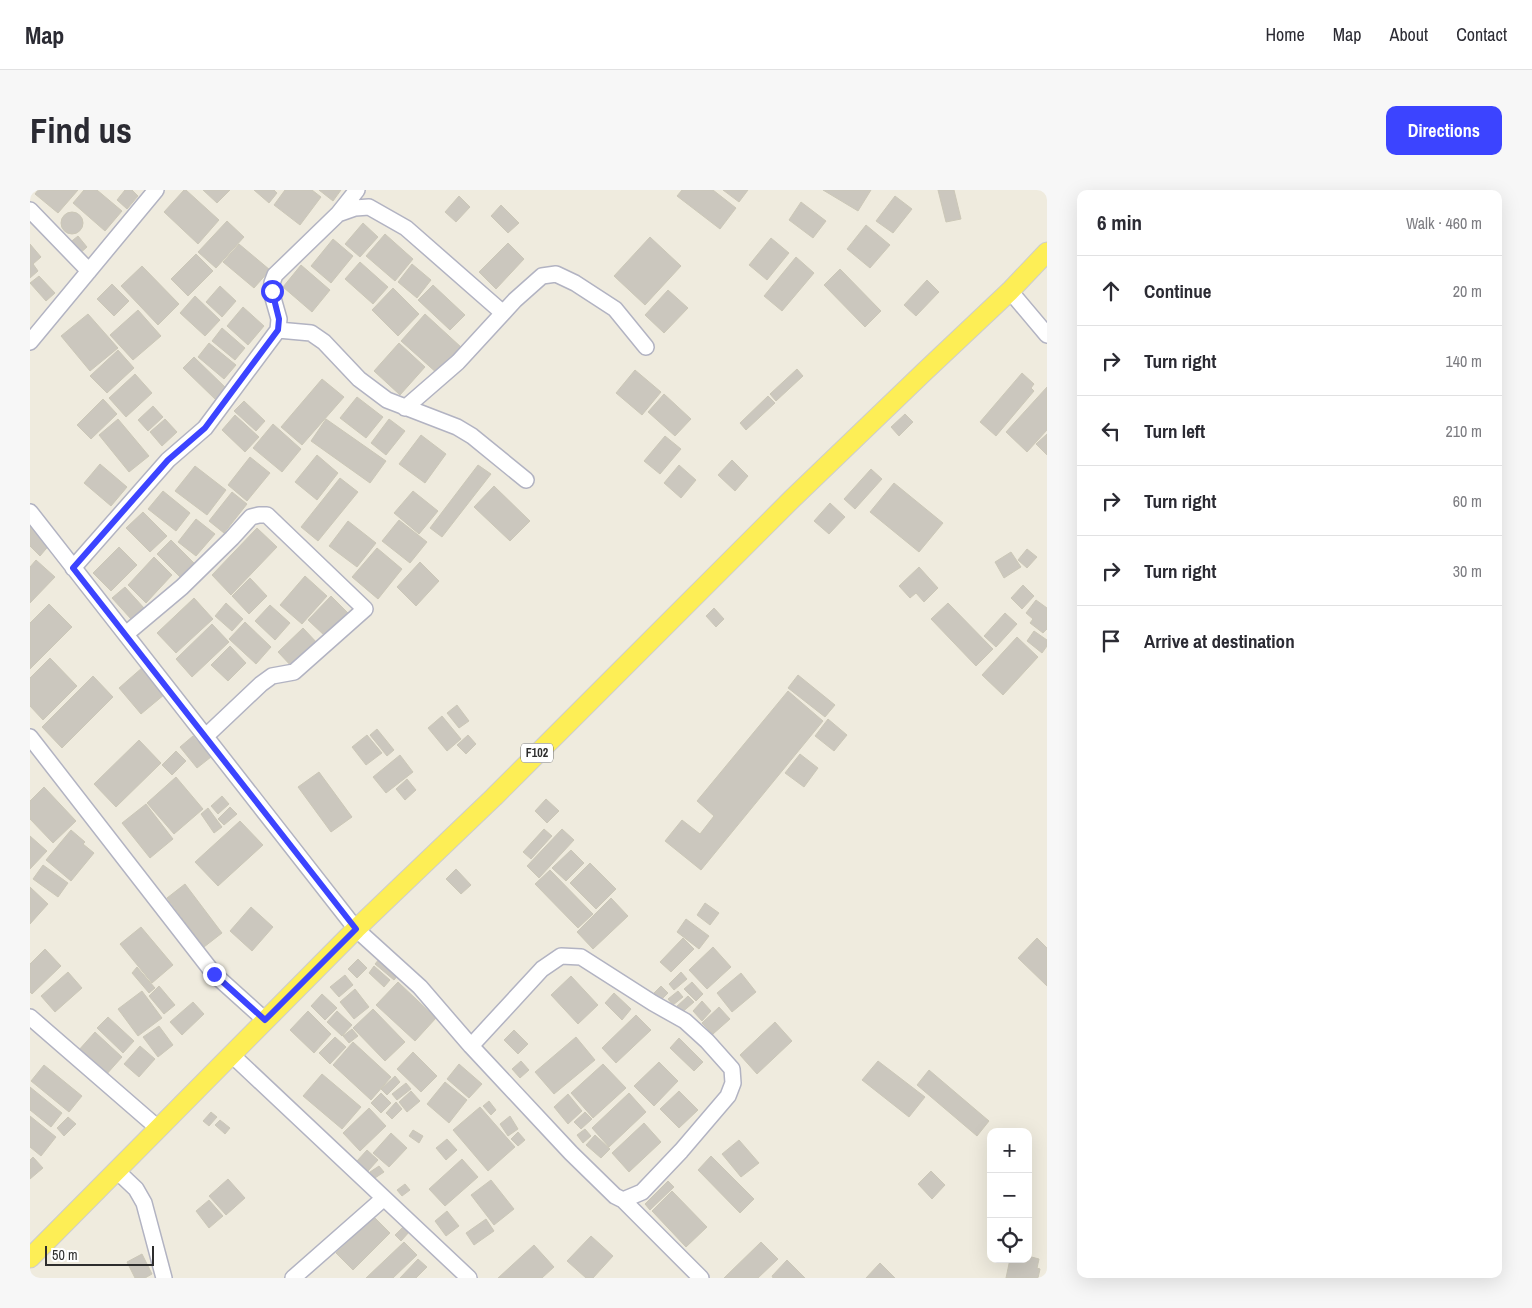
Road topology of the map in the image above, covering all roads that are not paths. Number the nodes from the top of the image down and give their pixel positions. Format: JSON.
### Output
{"nodes":[{"id":1,"x":156,"y":190,"type":"edge"},
{"id":2,"x":357,"y":190,"type":"edge"},
{"id":3,"x":30,"y":210,"type":"edge"},
{"id":4,"x":338,"y":214,"type":"junction"},
{"id":5,"x":1047,"y":252,"type":"edge"},
{"id":6,"x":89,"y":270,"type":"junction"},
{"id":7,"x":1010,"y":291,"type":"junction"},
{"id":8,"x":503,"y":313,"type":"junction"},
{"id":9,"x":278,"y":330,"type":"junction"},
{"id":10,"x":1047,"y":335,"type":"edge"},
{"id":11,"x":30,"y":342,"type":"edge"},
{"id":12,"x":646,"y":347,"type":"dead end"},
{"id":13,"x":405,"y":408,"type":"junction"},
{"id":14,"x":526,"y":480,"type":"dead end"},
{"id":15,"x":30,"y":512,"type":"edge"},
{"id":16,"x":73,"y":568,"type":"junction"},
{"id":17,"x":126,"y":634,"type":"junction"},
{"id":18,"x":206,"y":736,"type":"junction"},
{"id":19,"x":30,"y":737,"type":"edge"},
{"id":20,"x":356,"y":929,"type":"junction"},
{"id":21,"x":30,"y":1017,"type":"edge"},
{"id":22,"x":265,"y":1020,"type":"junction"},
{"id":23,"x":471,"y":1046,"type":"junction"},
{"id":24,"x":232,"y":1055,"type":"junction"},
{"id":25,"x":159,"y":1129,"type":"junction"},
{"id":26,"x":118,"y":1171,"type":"junction"},
{"id":27,"x":384,"y":1198,"type":"junction"},
{"id":28,"x":623,"y":1200,"type":"junction"},
{"id":29,"x":30,"y":1258,"type":"edge"},
{"id":30,"x":164,"y":1278,"type":"edge"},
{"id":31,"x":293,"y":1278,"type":"edge"},
{"id":32,"x":469,"y":1278,"type":"edge"},
{"id":33,"x":701,"y":1278,"type":"edge"}],
"edges":[{"from":1,"to":6,"type":"street"},
{"from":2,"to":4,"type":"street"},
{"from":3,"to":6,"type":"street"},
{"from":4,"to":8,"type":"street"},
{"from":4,"to":9,"type":"street"},
{"from":5,"to":7,"type":"main road","number":"F102"},
{"from":6,"to":11,"type":"street"},
{"from":7,"to":10,"type":"street"},
{"from":7,"to":20,"type":"main road","number":"F102"},
{"from":8,"to":12,"type":"street"},
{"from":8,"to":13,"type":"street"},
{"from":9,"to":13,"type":"street"},
{"from":9,"to":16,"type":"street"},
{"from":13,"to":14,"type":"street"},
{"from":15,"to":16,"type":"street"},
{"from":16,"to":17,"type":"street"},
{"from":17,"to":18,"type":"street"},
{"from":17,"to":18,"type":"street"},
{"from":18,"to":20,"type":"street"},
{"from":19,"to":22,"type":"street"},
{"from":20,"to":22,"type":"main road","number":"F102"},
{"from":20,"to":23,"type":"street"},
{"from":21,"to":25,"type":"street"},
{"from":22,"to":24,"type":"main road","number":"F102"},
{"from":23,"to":28,"type":"street"},
{"from":23,"to":28,"type":"street"},
{"from":24,"to":25,"type":"main road","number":"F102"},
{"from":24,"to":27,"type":"street"},
{"from":25,"to":26,"type":"main road","number":"F102"},
{"from":26,"to":29,"type":"main road","number":"F102"},
{"from":26,"to":30,"type":"street"},
{"from":27,"to":31,"type":"street"},
{"from":27,"to":32,"type":"street"},
{"from":28,"to":33,"type":"street"}]}
